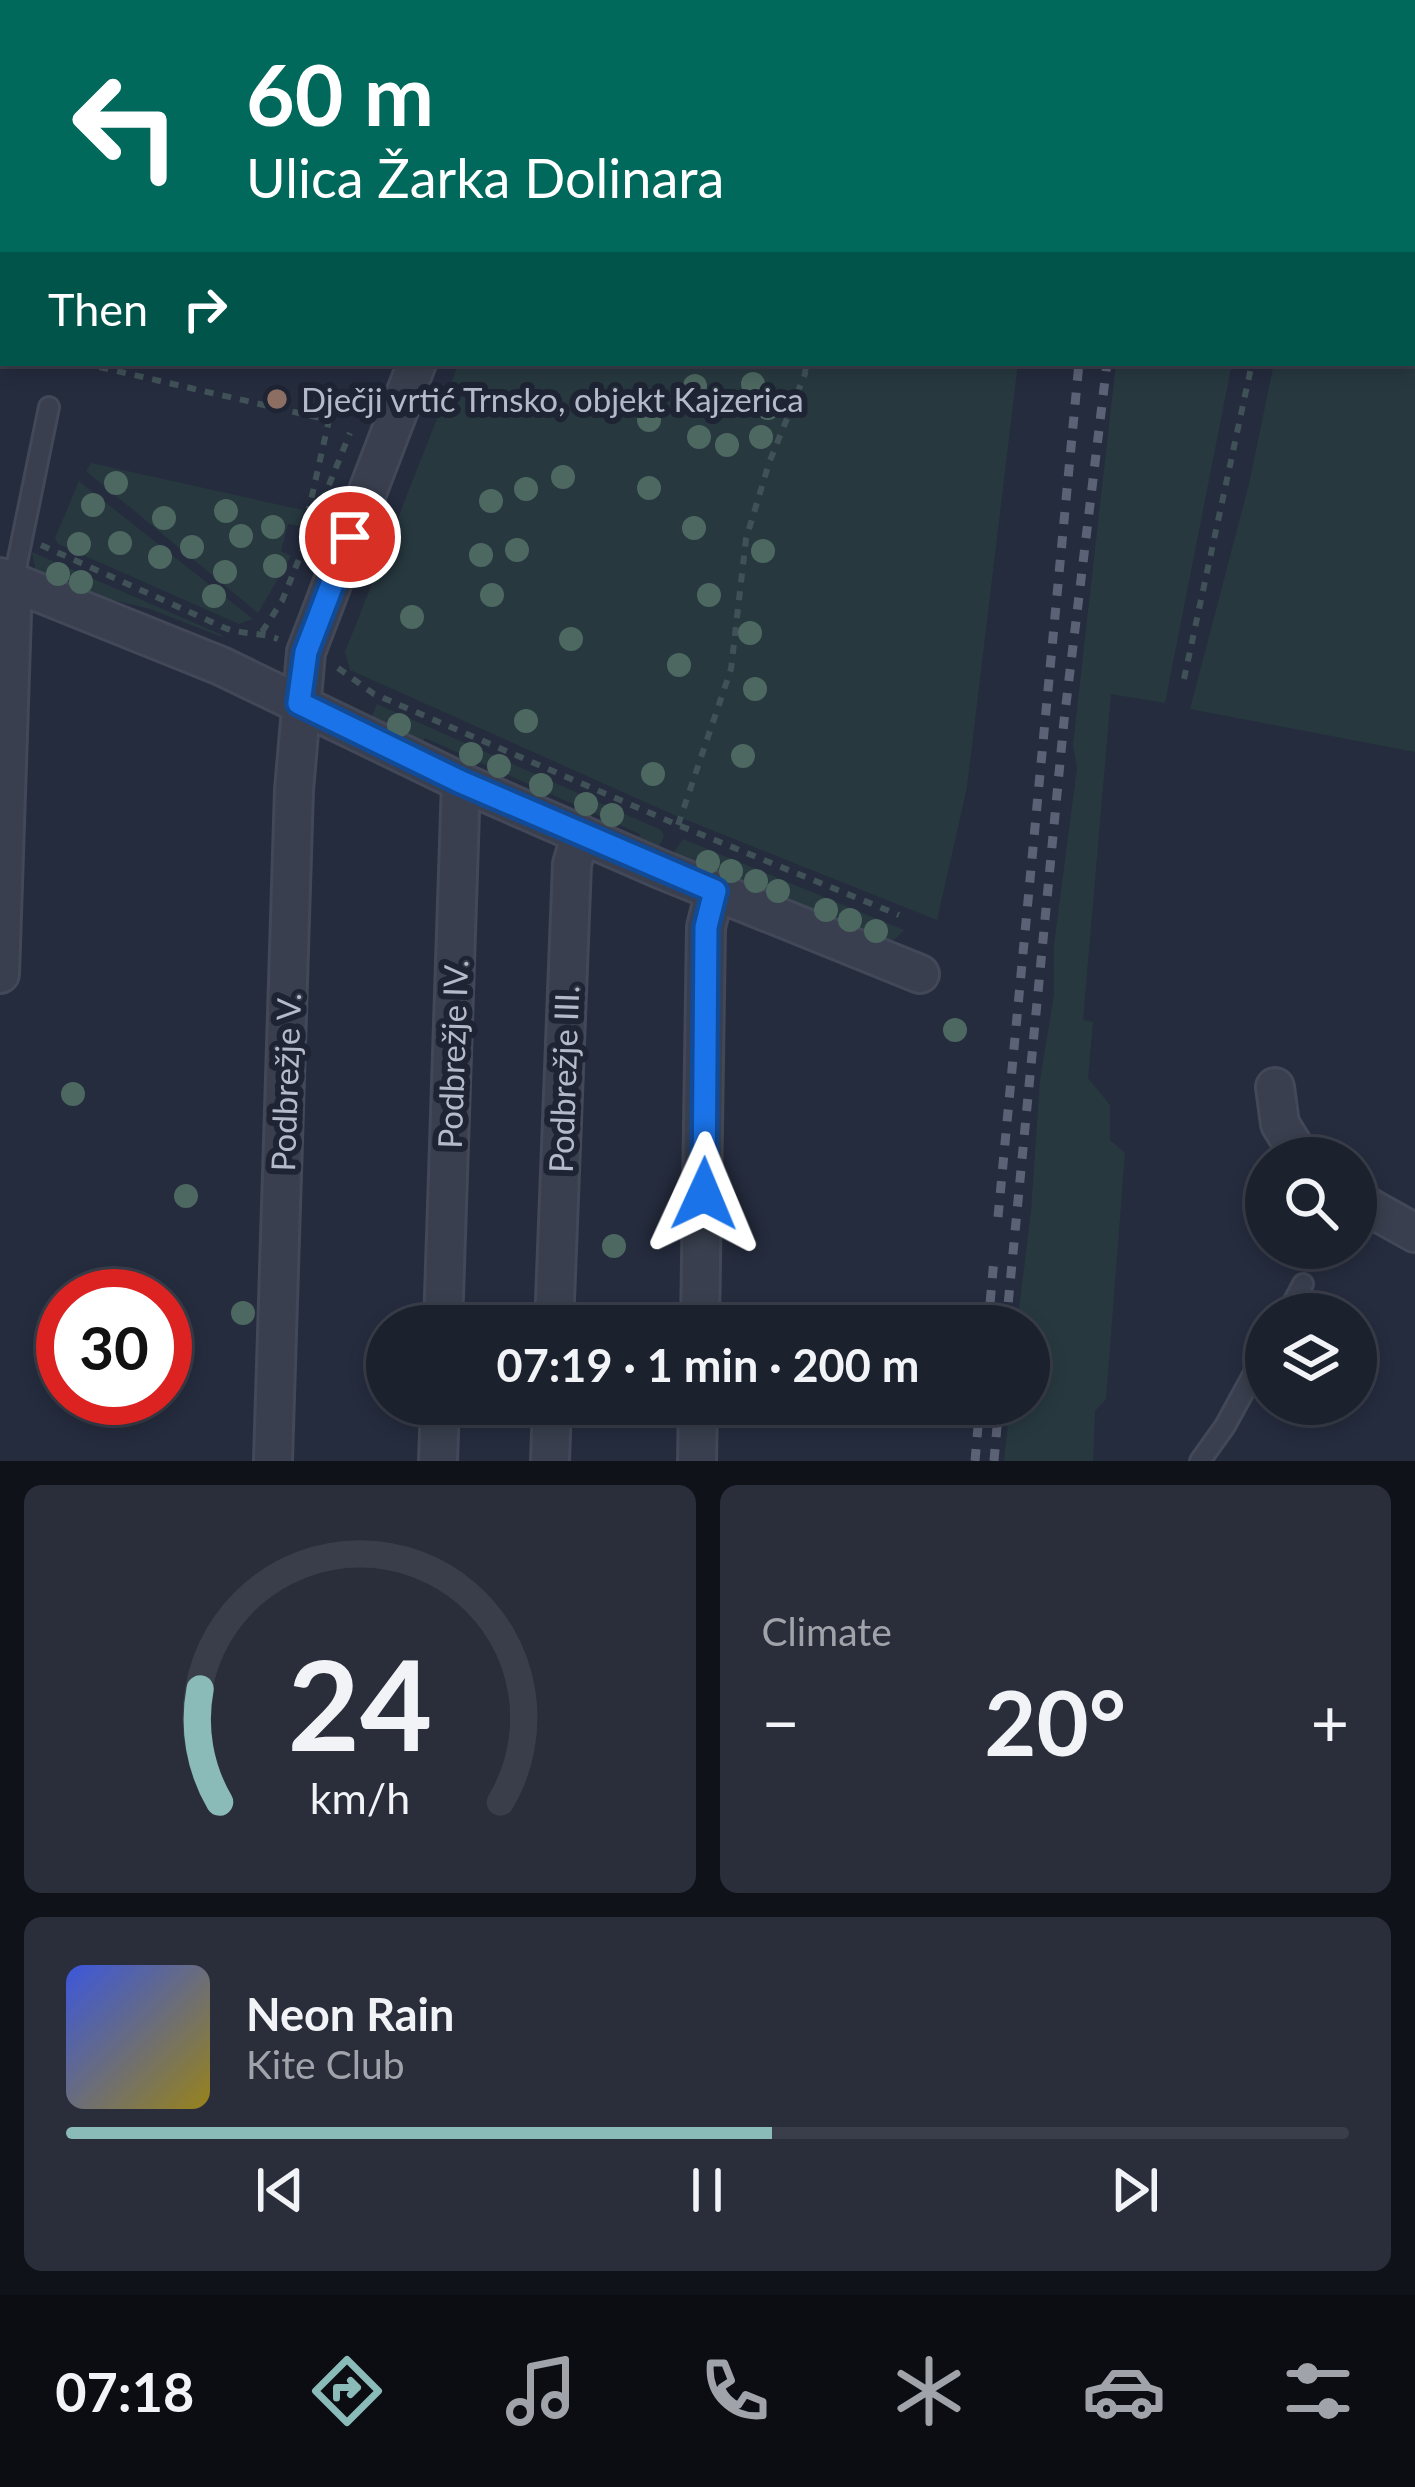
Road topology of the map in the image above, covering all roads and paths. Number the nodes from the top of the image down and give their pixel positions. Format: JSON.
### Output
{"nodes":[{"id":1,"x":95,"y":366,"type":"edge"},
{"id":2,"x":416,"y":366,"type":"edge"},
{"id":3,"x":805,"y":366,"type":"edge"},
{"id":4,"x":1251,"y":366,"type":"edge"},
{"id":5,"x":50,"y":407,"type":"dead end"},
{"id":6,"x":352,"y":429,"type":"dead end"},
{"id":7,"x":307,"y":465,"type":"dead end"},
{"id":8,"x":319,"y":467,"type":"junction"},
{"id":9,"x":309,"y":509,"type":"dead end"},
{"id":10,"x":33,"y":542,"type":"dead end"},
{"id":11,"x":6,"y":580,"type":"edge"},
{"id":12,"x":262,"y":632,"type":"junction"},
{"id":13,"x":275,"y":638,"type":"dead end"},
{"id":14,"x":335,"y":665,"type":"dead end"},
{"id":15,"x":1184,"y":680,"type":"dead end"},
{"id":16,"x":299,"y":703,"type":"junction"},
{"id":17,"x":461,"y":782,"type":"junction"},
{"id":18,"x":678,"y":825,"type":"junction"},
{"id":19,"x":581,"y":834,"type":"junction"},
{"id":20,"x":715,"y":891,"type":"junction"},
{"id":21,"x":899,"y":915,"type":"dead end"},
{"id":22,"x":0,"y":974,"type":"edge"},
{"id":23,"x":920,"y":974,"type":"dead end"},
{"id":24,"x":1276,"y":1088,"type":"dead end"},
{"id":25,"x":1288,"y":1137,"type":"edge"},
{"id":26,"x":1377,"y":1212,"type":"edge"},
{"id":27,"x":1415,"y":1233,"type":"edge"},
{"id":28,"x":1304,"y":1283,"type":"dead end"},
{"id":29,"x":1298,"y":1293,"type":"edge"},
{"id":30,"x":444,"y":1305,"type":"edge"},
{"id":31,"x":555,"y":1305,"type":"edge"},
{"id":32,"x":700,"y":1305,"type":"edge"},
{"id":33,"x":1245,"y":1389,"type":"edge"},
{"id":34,"x":439,"y":1425,"type":"edge"},
{"id":35,"x":551,"y":1425,"type":"edge"},
{"id":36,"x":698,"y":1425,"type":"edge"},
{"id":37,"x":273,"y":1461,"type":"edge"},
{"id":38,"x":438,"y":1461,"type":"edge"},
{"id":39,"x":550,"y":1461,"type":"edge"},
{"id":40,"x":697,"y":1461,"type":"edge"},
{"id":41,"x":1200,"y":1461,"type":"edge"}],
"edges":[{"from":1,"to":8,"type":"path"},
{"from":2,"to":16,"type":"street","name":"Podbrežje V."},
{"from":3,"to":18,"type":"path"},
{"from":4,"to":15,"type":"path"},
{"from":5,"to":11,"type":"lane"},
{"from":6,"to":12,"type":"path"},
{"from":7,"to":8,"type":"path"},
{"from":8,"to":9,"type":"path"},
{"from":10,"to":12,"type":"path"},
{"from":11,"to":16,"type":"street"},
{"from":11,"to":22,"type":"street"},
{"from":12,"to":13,"type":"path"},
{"from":14,"to":18,"type":"path"},
{"from":16,"to":17,"type":"street"},
{"from":16,"to":37,"type":"street","name":"Podbrežje V."},
{"from":17,"to":19,"type":"street"},
{"from":17,"to":30,"type":"street","name":"Podbrežje IV."},
{"from":18,"to":21,"type":"path"},
{"from":19,"to":20,"type":"street"},
{"from":19,"to":31,"type":"street","name":"Podbrežje III."},
{"from":20,"to":23,"type":"street"},
{"from":20,"to":32,"type":"street"},
{"from":24,"to":25,"type":"street"},
{"from":26,"to":27,"type":"street"},
{"from":28,"to":29,"type":"lane"},
{"from":33,"to":41,"type":"lane"},
{"from":34,"to":38,"type":"street"},
{"from":35,"to":39,"type":"street"},
{"from":36,"to":40,"type":"street"}]}
